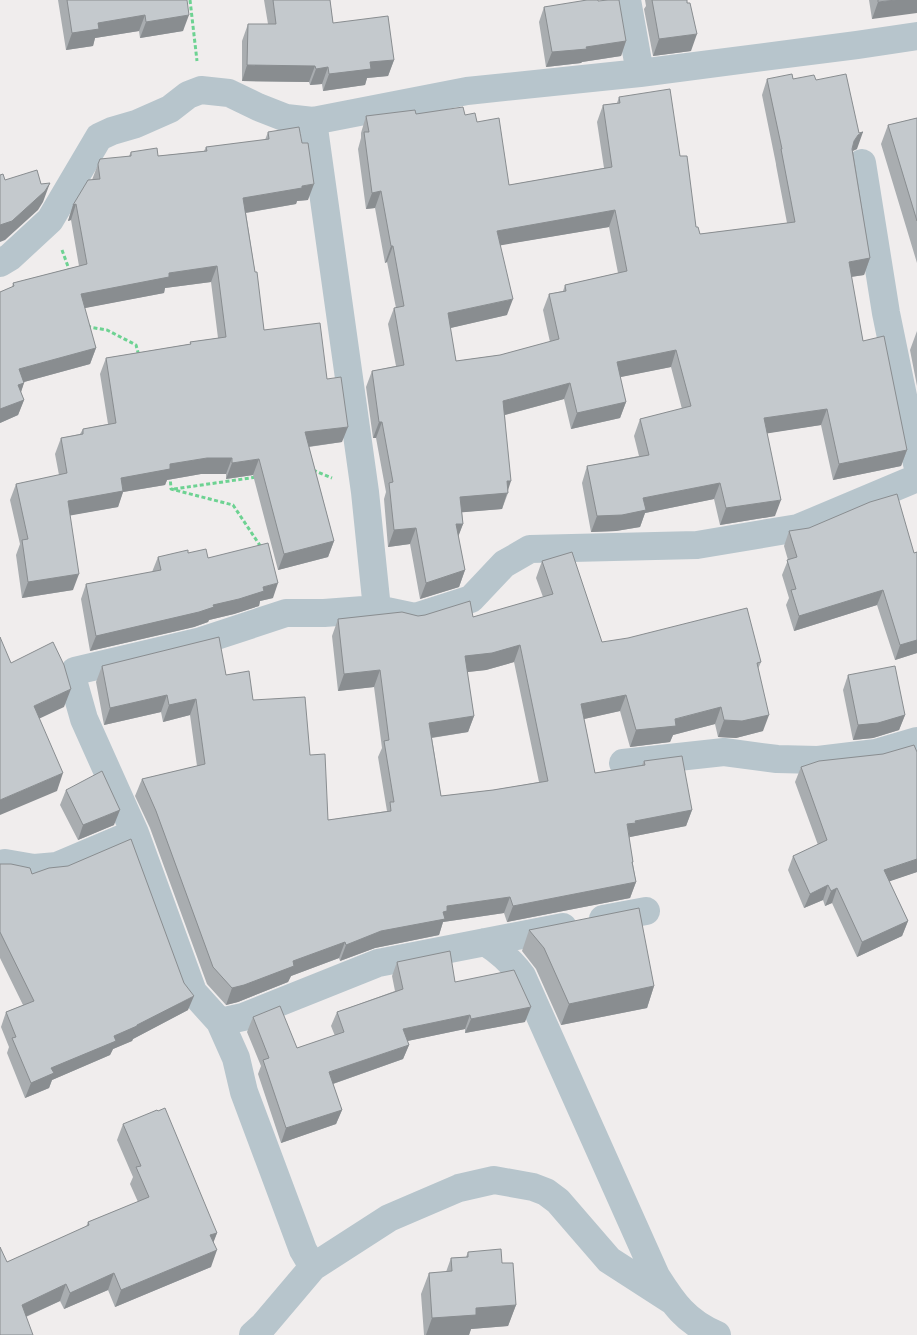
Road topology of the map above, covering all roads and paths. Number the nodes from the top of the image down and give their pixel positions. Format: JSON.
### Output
{"nodes":[{"id":1,"x":190,"y":0,"type":"edge"},
{"id":2,"x":627,"y":0,"type":"edge"},
{"id":3,"x":917,"y":36,"type":"edge"},
{"id":4,"x":640,"y":73,"type":"junction"},
{"id":5,"x":201,"y":90,"type":"junction"},
{"id":6,"x":313,"y":121,"type":"junction"},
{"id":7,"x":862,"y":163,"type":"dead end"},
{"id":8,"x":50,"y":220,"type":"junction"},
{"id":9,"x":0,"y":263,"type":"edge"},
{"id":10,"x":71,"y":276,"type":"edge"},
{"id":11,"x":86,"y":319,"type":"edge"},
{"id":12,"x":141,"y":360,"type":"edge"},
{"id":13,"x":917,"y":464,"type":"edge"},
{"id":14,"x":312,"y":470,"type":"edge"},
{"id":15,"x":169,"y":471,"type":"edge"},
{"id":16,"x":265,"y":476,"type":"edge"},
{"id":17,"x":917,"y":478,"type":"edge"},
{"id":18,"x":171,"y":489,"type":"junction"},
{"id":19,"x":366,"y":492,"type":"junction"},
{"id":20,"x":265,"y":553,"type":"edge"},
{"id":21,"x":377,"y":609,"type":"junction"},
{"id":22,"x":917,"y":741,"type":"edge"},
{"id":23,"x":623,"y":763,"type":"dead end"},
{"id":24,"x":135,"y":833,"type":"junction"},
{"id":25,"x":0,"y":864,"type":"edge"},
{"id":26,"x":646,"y":911,"type":"dead end"},
{"id":27,"x":485,"y":942,"type":"junction"},
{"id":28,"x":220,"y":1022,"type":"junction"},
{"id":29,"x":314,"y":1267,"type":"junction"},
{"id":30,"x":671,"y":1300,"type":"junction"},
{"id":31,"x":253,"y":1335,"type":"edge"},
{"id":32,"x":717,"y":1335,"type":"edge"}],
"edges":[{"from":1,"to":5,"type":"path"},
{"from":2,"to":4,"type":"street"},
{"from":3,"to":4,"type":"street"},
{"from":4,"to":6,"type":"street"},
{"from":5,"to":6,"type":"street"},
{"from":5,"to":8,"type":"street"},
{"from":6,"to":19,"type":"street"},
{"from":7,"to":13,"type":"street"},
{"from":8,"to":9,"type":"street"},
{"from":8,"to":10,"type":"path"},
{"from":11,"to":12,"type":"path"},
{"from":14,"to":19,"type":"path"},
{"from":15,"to":18,"type":"path"},
{"from":16,"to":18,"type":"path"},
{"from":17,"to":21,"type":"street"},
{"from":18,"to":20,"type":"path"},
{"from":19,"to":21,"type":"street"},
{"from":21,"to":24,"type":"street"},
{"from":22,"to":23,"type":"street"},
{"from":24,"to":25,"type":"street"},
{"from":24,"to":28,"type":"street"},
{"from":26,"to":27,"type":"street"},
{"from":27,"to":28,"type":"street"},
{"from":27,"to":30,"type":"street"},
{"from":28,"to":29,"type":"street"},
{"from":29,"to":30,"type":"street"},
{"from":29,"to":31,"type":"street"},
{"from":30,"to":32,"type":"street"}]}
